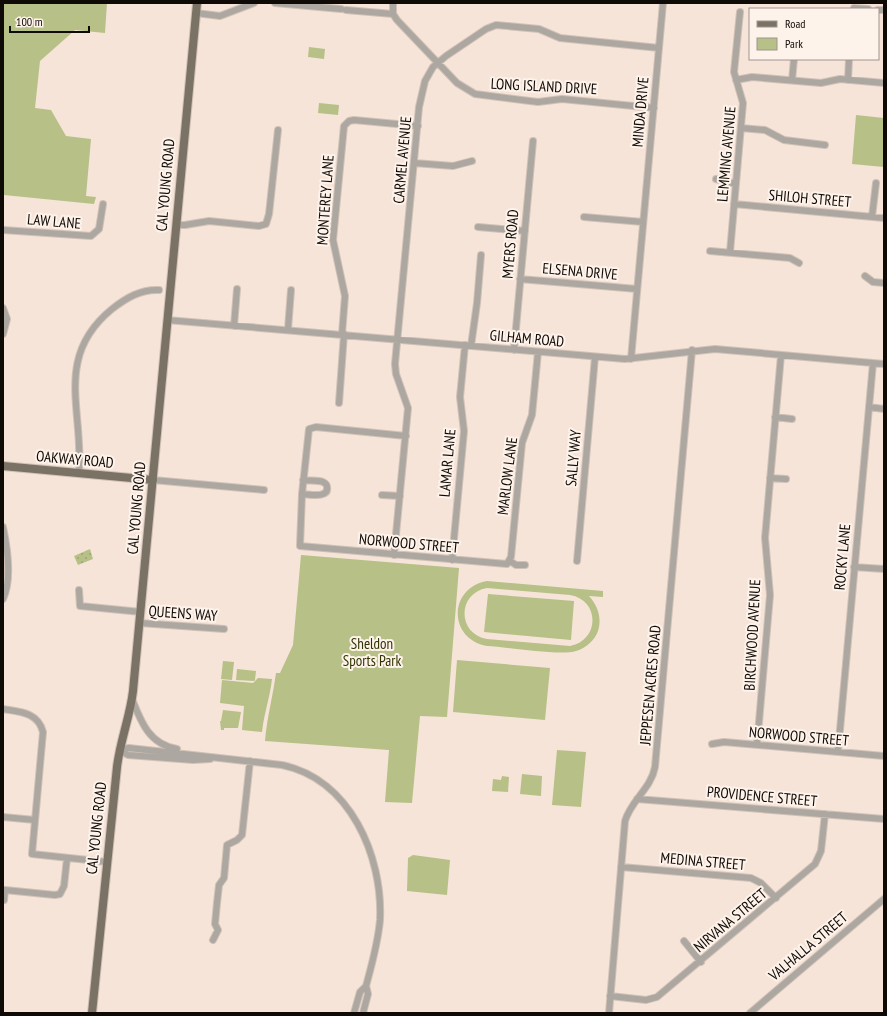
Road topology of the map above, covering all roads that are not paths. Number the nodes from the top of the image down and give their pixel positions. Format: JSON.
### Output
{"nodes":[{"id":1,"x":197,"y":3,"type":"edge"},
{"id":2,"x":254,"y":3,"type":"edge"},
{"id":3,"x":275,"y":3,"type":"edge"},
{"id":4,"x":393,"y":3,"type":"edge"},
{"id":5,"x":663,"y":3,"type":"edge"},
{"id":6,"x":740,"y":12,"type":"dead end"},
{"id":7,"x":196,"y":13,"type":"junction"},
{"id":8,"x":393,"y":14,"type":"junction"},
{"id":9,"x":659,"y":48,"type":"junction"},
{"id":10,"x":794,"y":60,"type":"edge"},
{"id":11,"x":850,"y":60,"type":"edge"},
{"id":12,"x":438,"y":63,"type":"junction"},
{"id":13,"x":736,"y":80,"type":"junction"},
{"id":14,"x":792,"y":80,"type":"junction"},
{"id":15,"x":848,"y":80,"type":"junction"},
{"id":16,"x":884,"y":83,"type":"edge"},
{"id":17,"x":654,"y":108,"type":"junction"},
{"id":18,"x":418,"y":126,"type":"junction"},
{"id":19,"x":741,"y":128,"type":"junction"},
{"id":20,"x":278,"y":130,"type":"dead end"},
{"id":21,"x":533,"y":141,"type":"dead end"},
{"id":22,"x":825,"y":145,"type":"dead end"},
{"id":23,"x":472,"y":161,"type":"dead end"},
{"id":24,"x":414,"y":163,"type":"junction"},
{"id":25,"x":716,"y":180,"type":"dead end"},
{"id":26,"x":876,"y":183,"type":"dead end"},
{"id":27,"x":736,"y":184,"type":"junction"},
{"id":28,"x":103,"y":204,"type":"dead end"},
{"id":29,"x":734,"y":204,"type":"junction"},
{"id":30,"x":872,"y":217,"type":"junction"},
{"id":31,"x":584,"y":218,"type":"dead end"},
{"id":32,"x":884,"y":218,"type":"edge"},
{"id":33,"x":643,"y":222,"type":"junction"},
{"id":34,"x":176,"y":225,"type":"junction"},
{"id":35,"x":478,"y":227,"type":"dead end"},
{"id":36,"x":3,"y":230,"type":"edge"},
{"id":37,"x":524,"y":231,"type":"junction"},
{"id":38,"x":710,"y":251,"type":"dead end"},
{"id":39,"x":730,"y":252,"type":"junction"},
{"id":40,"x":481,"y":255,"type":"dead end"},
{"id":41,"x":799,"y":263,"type":"dead end"},
{"id":42,"x":865,"y":276,"type":"dead end"},
{"id":43,"x":520,"y":279,"type":"junction"},
{"id":44,"x":884,"y":283,"type":"edge"},
{"id":45,"x":637,"y":289,"type":"junction"},
{"id":46,"x":159,"y":290,"type":"dead end"},
{"id":47,"x":237,"y":290,"type":"dead end"},
{"id":48,"x":291,"y":290,"type":"dead end"},
{"id":49,"x":3,"y":308,"type":"edge"},
{"id":50,"x":167,"y":320,"type":"junction"},
{"id":51,"x":234,"y":326,"type":"junction"},
{"id":52,"x":288,"y":329,"type":"junction"},
{"id":53,"x":3,"y":334,"type":"edge"},
{"id":54,"x":343,"y":334,"type":"junction"},
{"id":55,"x":398,"y":340,"type":"junction"},
{"id":56,"x":468,"y":346,"type":"junction"},
{"id":57,"x":514,"y":350,"type":"junction"},
{"id":58,"x":692,"y":350,"type":"junction"},
{"id":59,"x":538,"y":352,"type":"junction"},
{"id":60,"x":781,"y":355,"type":"junction"},
{"id":61,"x":595,"y":357,"type":"junction"},
{"id":62,"x":631,"y":359,"type":"junction"},
{"id":63,"x":873,"y":363,"type":"junction"},
{"id":64,"x":884,"y":364,"type":"edge"},
{"id":65,"x":339,"y":403,"type":"dead end"},
{"id":66,"x":869,"y":407,"type":"junction"},
{"id":67,"x":884,"y":409,"type":"edge"},
{"id":68,"x":775,"y":417,"type":"junction"},
{"id":69,"x":792,"y":419,"type":"dead end"},
{"id":70,"x":406,"y":436,"type":"junction"},
{"id":71,"x":3,"y":466,"type":"edge"},
{"id":72,"x":79,"y":474,"type":"junction"},
{"id":73,"x":770,"y":478,"type":"junction"},
{"id":74,"x":786,"y":479,"type":"dead end"},
{"id":75,"x":153,"y":480,"type":"junction"},
{"id":76,"x":303,"y":480,"type":"junction"},
{"id":77,"x":264,"y":490,"type":"dead end"},
{"id":78,"x":302,"y":494,"type":"junction"},
{"id":79,"x":382,"y":494,"type":"dead end"},
{"id":80,"x":400,"y":496,"type":"junction"},
{"id":81,"x":3,"y":527,"type":"edge"},
{"id":82,"x":394,"y":555,"type":"junction"},
{"id":83,"x":511,"y":559,"type":"junction"},
{"id":84,"x":452,"y":560,"type":"junction"},
{"id":85,"x":576,"y":561,"type":"dead end"},
{"id":86,"x":525,"y":565,"type":"dead end"},
{"id":87,"x":854,"y":566,"type":"junction"},
{"id":88,"x":884,"y":569,"type":"edge"},
{"id":89,"x":79,"y":590,"type":"dead end"},
{"id":90,"x":3,"y":599,"type":"edge"},
{"id":91,"x":141,"y":612,"type":"junction"},
{"id":92,"x":140,"y":623,"type":"junction"},
{"id":93,"x":224,"y":629,"type":"dead end"},
{"id":94,"x":132,"y":699,"type":"junction"},
{"id":95,"x":3,"y":709,"type":"edge"},
{"id":96,"x":712,"y":744,"type":"dead end"},
{"id":97,"x":757,"y":745,"type":"junction"},
{"id":98,"x":119,"y":750,"type":"junction"},
{"id":99,"x":838,"y":752,"type":"junction"},
{"id":100,"x":202,"y":755,"type":"junction"},
{"id":101,"x":884,"y":756,"type":"edge"},
{"id":102,"x":215,"y":758,"type":"junction"},
{"id":103,"x":250,"y":761,"type":"junction"},
{"id":104,"x":637,"y":799,"type":"junction"},
{"id":105,"x":825,"y":814,"type":"junction"},
{"id":106,"x":3,"y":817,"type":"edge"},
{"id":107,"x":884,"y":819,"type":"edge"},
{"id":108,"x":35,"y":820,"type":"junction"},
{"id":109,"x":67,"y":858,"type":"junction"},
{"id":110,"x":107,"y":862,"type":"junction"},
{"id":111,"x":621,"y":866,"type":"junction"},
{"id":112,"x":776,"y":898,"type":"junction"},
{"id":113,"x":884,"y":899,"type":"edge"},
{"id":114,"x":4,"y":900,"type":"dead end"},
{"id":115,"x":213,"y":940,"type":"dead end"},
{"id":116,"x":684,"y":941,"type":"dead end"},
{"id":117,"x":701,"y":962,"type":"junction"},
{"id":118,"x":366,"y":986,"type":"junction"},
{"id":119,"x":610,"y":996,"type":"junction"},
{"id":120,"x":92,"y":1013,"type":"edge"},
{"id":121,"x":354,"y":1013,"type":"edge"},
{"id":122,"x":363,"y":1013,"type":"edge"},
{"id":123,"x":609,"y":1013,"type":"edge"},
{"id":124,"x":750,"y":1013,"type":"edge"}],
"edges":[{"from":1,"to":7,"type":"main road","name":"CAL YOUNG ROAD"},
{"from":2,"to":7,"type":"street"},
{"from":3,"to":8,"type":"street"},
{"from":4,"to":8,"type":"street"},
{"from":5,"to":9,"type":"street","name":"MINDA DRIVE"},
{"from":6,"to":13,"type":"street","name":"LEMMING AVENUE"},
{"from":7,"to":34,"type":"main road","name":"CAL YOUNG ROAD"},
{"from":8,"to":12,"type":"street","name":"LONG ISLAND DRIVE"},
{"from":9,"to":12,"type":"street","name":"CARMEL AVENUE"},
{"from":9,"to":17,"type":"street","name":"MINDA DRIVE"},
{"from":10,"to":14,"type":"street"},
{"from":11,"to":15,"type":"street"},
{"from":12,"to":17,"type":"street","name":"LONG ISLAND DRIVE"},
{"from":12,"to":18,"type":"street","name":"CARMEL AVENUE"},
{"from":13,"to":14,"type":"street"},
{"from":13,"to":19,"type":"street","name":"LEMMING AVENUE"},
{"from":14,"to":15,"type":"street"},
{"from":15,"to":16,"type":"street"},
{"from":17,"to":33,"type":"street","name":"MINDA DRIVE"},
{"from":18,"to":24,"type":"street","name":"CARMEL AVENUE"},
{"from":18,"to":54,"type":"street","name":"MONTEREY LANE"},
{"from":19,"to":22,"type":"street"},
{"from":19,"to":27,"type":"street","name":"LEMMING AVENUE"},
{"from":20,"to":34,"type":"street"},
{"from":21,"to":37,"type":"street","name":"MYERS ROAD"},
{"from":23,"to":24,"type":"street"},
{"from":24,"to":55,"type":"street","name":"CARMEL AVENUE"},
{"from":25,"to":27,"type":"street"},
{"from":26,"to":30,"type":"street"},
{"from":27,"to":29,"type":"street","name":"LEMMING AVENUE"},
{"from":28,"to":36,"type":"street","name":"LAW LANE"},
{"from":29,"to":30,"type":"street","name":"SHILOH STREET"},
{"from":29,"to":39,"type":"street","name":"LEMMING AVENUE"},
{"from":30,"to":32,"type":"street","name":"SHILOH STREET"},
{"from":31,"to":33,"type":"street"},
{"from":33,"to":45,"type":"street","name":"MINDA DRIVE"},
{"from":34,"to":50,"type":"main road","name":"CAL YOUNG ROAD"},
{"from":35,"to":37,"type":"street"},
{"from":37,"to":43,"type":"street","name":"MYERS ROAD"},
{"from":38,"to":39,"type":"street"},
{"from":39,"to":41,"type":"street"},
{"from":40,"to":56,"type":"street","name":"LAMAR LANE"},
{"from":42,"to":44,"type":"street"},
{"from":43,"to":45,"type":"street","name":"ELSENA DRIVE"},
{"from":43,"to":57,"type":"street","name":"MYERS ROAD"},
{"from":45,"to":62,"type":"street","name":"MINDA DRIVE"},
{"from":46,"to":72,"type":"street"},
{"from":47,"to":51,"type":"street"},
{"from":48,"to":52,"type":"street"},
{"from":49,"to":53,"type":"street"},
{"from":50,"to":51,"type":"street","name":"GILHAM ROAD"},
{"from":50,"to":75,"type":"main road","name":"CAL YOUNG ROAD"},
{"from":51,"to":52,"type":"street","name":"GILHAM ROAD"},
{"from":52,"to":54,"type":"street","name":"GILHAM ROAD"},
{"from":54,"to":55,"type":"street","name":"GILHAM ROAD"},
{"from":54,"to":65,"type":"street"},
{"from":55,"to":56,"type":"street","name":"GILHAM ROAD"},
{"from":55,"to":70,"type":"street","name":"CARMEL AVENUE"},
{"from":56,"to":57,"type":"street","name":"GILHAM ROAD"},
{"from":56,"to":84,"type":"street","name":"LAMAR LANE"},
{"from":57,"to":59,"type":"street","name":"GILHAM ROAD"},
{"from":58,"to":60,"type":"street","name":"GILHAM ROAD"},
{"from":58,"to":62,"type":"street","name":"GILHAM ROAD"},
{"from":58,"to":104,"type":"street","name":"JEPPESEN ACRES ROAD"},
{"from":59,"to":61,"type":"street","name":"GILHAM ROAD"},
{"from":59,"to":83,"type":"street","name":"MARLOW LANE"},
{"from":60,"to":63,"type":"street","name":"GILHAM ROAD"},
{"from":60,"to":68,"type":"street","name":"BIRCHWOOD AVENUE"},
{"from":61,"to":62,"type":"street","name":"GILHAM ROAD"},
{"from":61,"to":85,"type":"street","name":"SALLY WAY"},
{"from":63,"to":64,"type":"street","name":"GILHAM ROAD"},
{"from":63,"to":66,"type":"street","name":"ROCKY LANE"},
{"from":66,"to":67,"type":"street"},
{"from":66,"to":87,"type":"street","name":"ROCKY LANE"},
{"from":68,"to":69,"type":"street"},
{"from":68,"to":73,"type":"street","name":"BIRCHWOOD AVENUE"},
{"from":70,"to":76,"type":"street"},
{"from":70,"to":80,"type":"street","name":"CARMEL AVENUE"},
{"from":71,"to":72,"type":"main road","name":"OAKWAY ROAD"},
{"from":72,"to":75,"type":"main road","name":"OAKWAY ROAD"},
{"from":73,"to":74,"type":"street"},
{"from":73,"to":97,"type":"street","name":"BIRCHWOOD AVENUE"},
{"from":75,"to":77,"type":"street","name":"OAKWAY ROAD"},
{"from":75,"to":91,"type":"main road","name":"CAL YOUNG ROAD"},
{"from":76,"to":78,"type":"street"},
{"from":76,"to":78,"type":"street"},
{"from":78,"to":82,"type":"street","name":"NORWOOD STREET"},
{"from":79,"to":80,"type":"street"},
{"from":80,"to":82,"type":"street","name":"CARMEL AVENUE"},
{"from":81,"to":90,"type":"street"},
{"from":82,"to":84,"type":"street","name":"NORWOOD STREET"},
{"from":83,"to":84,"type":"street","name":"NORWOOD STREET"},
{"from":83,"to":86,"type":"street"},
{"from":87,"to":88,"type":"street"},
{"from":87,"to":99,"type":"street","name":"ROCKY LANE"},
{"from":89,"to":91,"type":"street"},
{"from":91,"to":92,"type":"main road","name":"CAL YOUNG ROAD"},
{"from":92,"to":93,"type":"street","name":"QUEENS WAY"},
{"from":92,"to":94,"type":"main road","name":"CAL YOUNG ROAD"},
{"from":94,"to":98,"type":"main road","name":"CAL YOUNG ROAD"},
{"from":94,"to":100,"type":"street"},
{"from":95,"to":108,"type":"street"},
{"from":96,"to":97,"type":"street","name":"NORWOOD STREET"},
{"from":97,"to":99,"type":"street","name":"NORWOOD STREET"},
{"from":98,"to":100,"type":"street"},
{"from":98,"to":102,"type":"street"},
{"from":98,"to":110,"type":"main road","name":"CAL YOUNG ROAD"},
{"from":99,"to":101,"type":"street","name":"NORWOOD STREET"},
{"from":100,"to":102,"type":"street"},
{"from":102,"to":103,"type":"street"},
{"from":103,"to":115,"type":"street"},
{"from":103,"to":118,"type":"street"},
{"from":104,"to":105,"type":"street","name":"PROVIDENCE STREET"},
{"from":104,"to":111,"type":"street","name":"JEPPESEN ACRES ROAD"},
{"from":105,"to":107,"type":"street","name":"PROVIDENCE STREET"},
{"from":105,"to":112,"type":"street","name":"NIRVANA STREET"},
{"from":106,"to":108,"type":"street"},
{"from":108,"to":109,"type":"street"},
{"from":109,"to":110,"type":"street"},
{"from":109,"to":114,"type":"street"},
{"from":110,"to":120,"type":"main road","name":"CAL YOUNG ROAD"},
{"from":111,"to":112,"type":"street","name":"MEDINA STREET"},
{"from":111,"to":119,"type":"street","name":"JEPPESEN ACRES ROAD"},
{"from":112,"to":117,"type":"street","name":"NIRVANA STREET"},
{"from":113,"to":124,"type":"street","name":"VALHALLA STREET"},
{"from":116,"to":117,"type":"street"},
{"from":117,"to":119,"type":"street","name":"NIRVANA STREET"},
{"from":118,"to":121,"type":"street"},
{"from":118,"to":122,"type":"street"},
{"from":119,"to":123,"type":"street","name":"JEPPESEN ACRES ROAD"}]}
